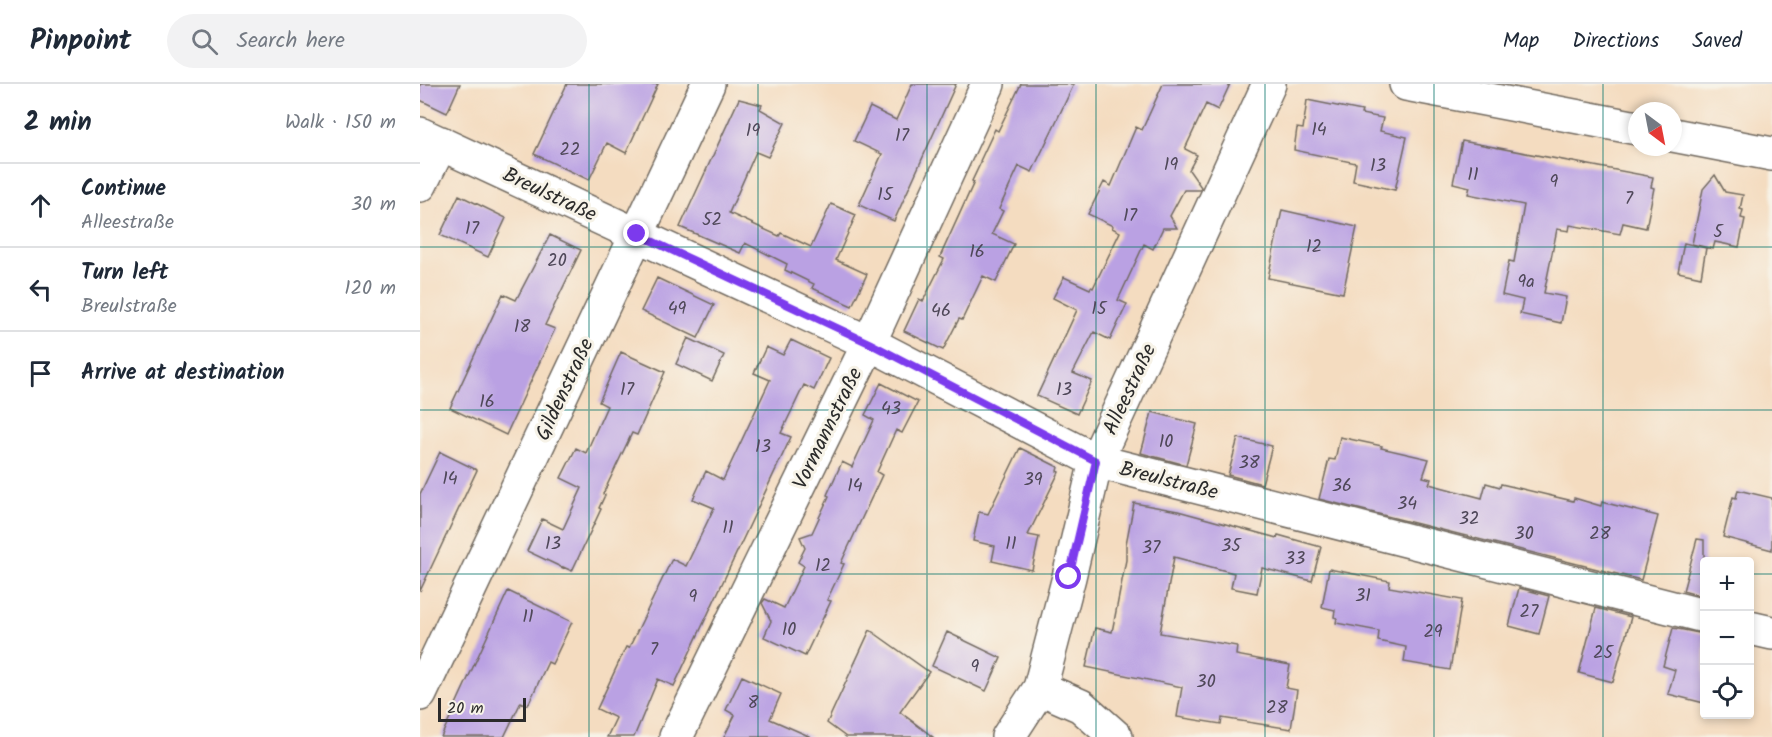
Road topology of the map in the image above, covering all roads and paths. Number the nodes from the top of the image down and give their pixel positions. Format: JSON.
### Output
{"nodes":[{"id":1,"x":708,"y":84,"type":"edge"},
{"id":2,"x":988,"y":84,"type":"edge"},
{"id":3,"x":1269,"y":84,"type":"edge"},
{"id":4,"x":1406,"y":84,"type":"edge"},
{"id":5,"x":1628,"y":126,"type":"edge"},
{"id":6,"x":1682,"y":137,"type":"edge"},
{"id":7,"x":430,"y":138,"type":"edge"},
{"id":8,"x":1772,"y":154,"type":"edge"},
{"id":9,"x":420,"y":185,"type":"edge"},
{"id":10,"x":637,"y":234,"type":"junction"},
{"id":11,"x":869,"y":343,"type":"junction"},
{"id":12,"x":1096,"y":461,"type":"junction"},
{"id":13,"x":1700,"y":615,"type":"edge"},
{"id":14,"x":1754,"y":629,"type":"edge"},
{"id":15,"x":1772,"y":633,"type":"edge"},
{"id":16,"x":1040,"y":688,"type":"junction"},
{"id":17,"x":420,"y":694,"type":"edge"},
{"id":18,"x":676,"y":737,"type":"edge"},
{"id":19,"x":1008,"y":737,"type":"edge"},
{"id":20,"x":1116,"y":737,"type":"edge"}],
"edges":[{"from":1,"to":10,"type":"street","name":"Gildenstraße"},
{"from":2,"to":11,"type":"street","name":"Vormannstraße"},
{"from":3,"to":12,"type":"street","name":"Alleestraße"},
{"from":4,"to":5,"type":"street"},
{"from":6,"to":8,"type":"street"},
{"from":7,"to":9,"type":"street"},
{"from":7,"to":10,"type":"street","name":"Breulstraße"},
{"from":10,"to":11,"type":"street","name":"Breulstraße"},
{"from":10,"to":17,"type":"street","name":"Gildenstraße"},
{"from":11,"to":12,"type":"street","name":"Breulstraße"},
{"from":11,"to":18,"type":"street","name":"Vormannstraße"},
{"from":12,"to":13,"type":"street","name":"Breulstraße"},
{"from":12,"to":16,"type":"street","name":"Alleestraße"},
{"from":14,"to":15,"type":"street"},
{"from":16,"to":19,"type":"street","name":"Alleestraße"},
{"from":16,"to":20,"type":"street"}]}
